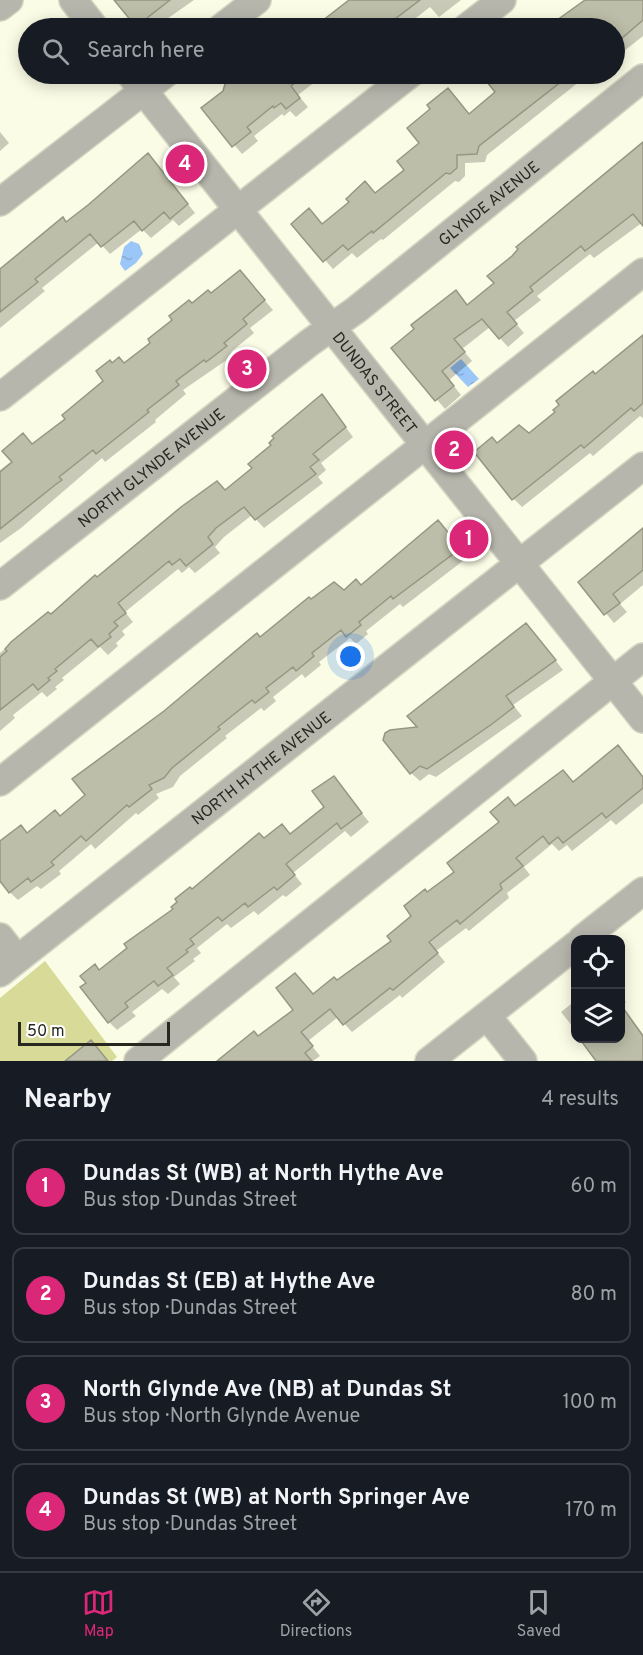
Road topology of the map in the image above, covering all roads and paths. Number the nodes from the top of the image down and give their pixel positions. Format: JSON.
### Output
{"nodes":[{"id":1,"x":9,"y":0,"type":"edge"},
{"id":2,"x":74,"y":0,"type":"edge"},
{"id":3,"x":257,"y":0,"type":"edge"},
{"id":4,"x":502,"y":0,"type":"edge"},
{"id":5,"x":0,"y":7,"type":"edge"},
{"id":6,"x":88,"y":18,"type":"edge"},
{"id":7,"x":234,"y":18,"type":"edge"},
{"id":8,"x":479,"y":18,"type":"edge"},
{"id":9,"x":643,"y":78,"type":"edge"},
{"id":10,"x":135,"y":84,"type":"edge"},
{"id":11,"x":139,"y":84,"type":"edge"},
{"id":12,"x":397,"y":84,"type":"edge"},
{"id":13,"x":0,"y":202,"type":"edge"},
{"id":14,"x":238,"y":210,"type":"junction"},
{"id":15,"x":643,"y":272,"type":"edge"},
{"id":16,"x":332,"y":327,"type":"junction"},
{"id":17,"x":0,"y":397,"type":"edge"},
{"id":18,"x":426,"y":446,"type":"junction"},
{"id":19,"x":643,"y":466,"type":"edge"},
{"id":20,"x":521,"y":563,"type":"junction"},
{"id":21,"x":0,"y":586,"type":"edge"},
{"id":22,"x":643,"y":657,"type":"edge"},
{"id":23,"x":612,"y":681,"type":"junction"},
{"id":24,"x":643,"y":719,"type":"edge"},
{"id":25,"x":0,"y":782,"type":"edge"},
{"id":26,"x":643,"y":891,"type":"edge"},
{"id":27,"x":587,"y":935,"type":"edge"},
{"id":28,"x":0,"y":937,"type":"edge"},
{"id":29,"x":571,"y":949,"type":"edge"},
{"id":30,"x":9,"y":966,"type":"edge"},
{"id":31,"x":487,"y":1016,"type":"junction"},
{"id":32,"x":138,"y":1061,"type":"edge"},
{"id":33,"x":429,"y":1061,"type":"edge"},
{"id":34,"x":523,"y":1061,"type":"edge"}],
"edges":[{"from":1,"to":5,"type":"street"},
{"from":2,"to":6,"type":"street"},
{"from":3,"to":7,"type":"street"},
{"from":4,"to":8,"type":"street"},
{"from":9,"to":16,"type":"street","name":"GLYNDE AVENUE"},
{"from":10,"to":13,"type":"street"},
{"from":11,"to":14,"type":"street","name":"DUNDAS STREET"},
{"from":12,"to":14,"type":"street"},
{"from":14,"to":16,"type":"street","name":"DUNDAS STREET"},
{"from":14,"to":17,"type":"street"},
{"from":15,"to":18,"type":"street"},
{"from":16,"to":18,"type":"street","name":"DUNDAS STREET"},
{"from":16,"to":21,"type":"street","name":"NORTH GLYNDE AVENUE"},
{"from":18,"to":20,"type":"street","name":"DUNDAS STREET"},
{"from":18,"to":25,"type":"street"},
{"from":19,"to":20,"type":"street","name":"NORTH HYTHE AVENUE"},
{"from":20,"to":23,"type":"street","name":"DUNDAS STREET"},
{"from":20,"to":30,"type":"street","name":"NORTH HYTHE AVENUE"},
{"from":22,"to":23,"type":"street"},
{"from":23,"to":24,"type":"street","name":"DUNDAS STREET"},
{"from":23,"to":32,"type":"street"},
{"from":26,"to":27,"type":"street"},
{"from":28,"to":30,"type":"street"},
{"from":29,"to":31,"type":"street"},
{"from":31,"to":33,"type":"street"},
{"from":31,"to":34,"type":"street"}]}
